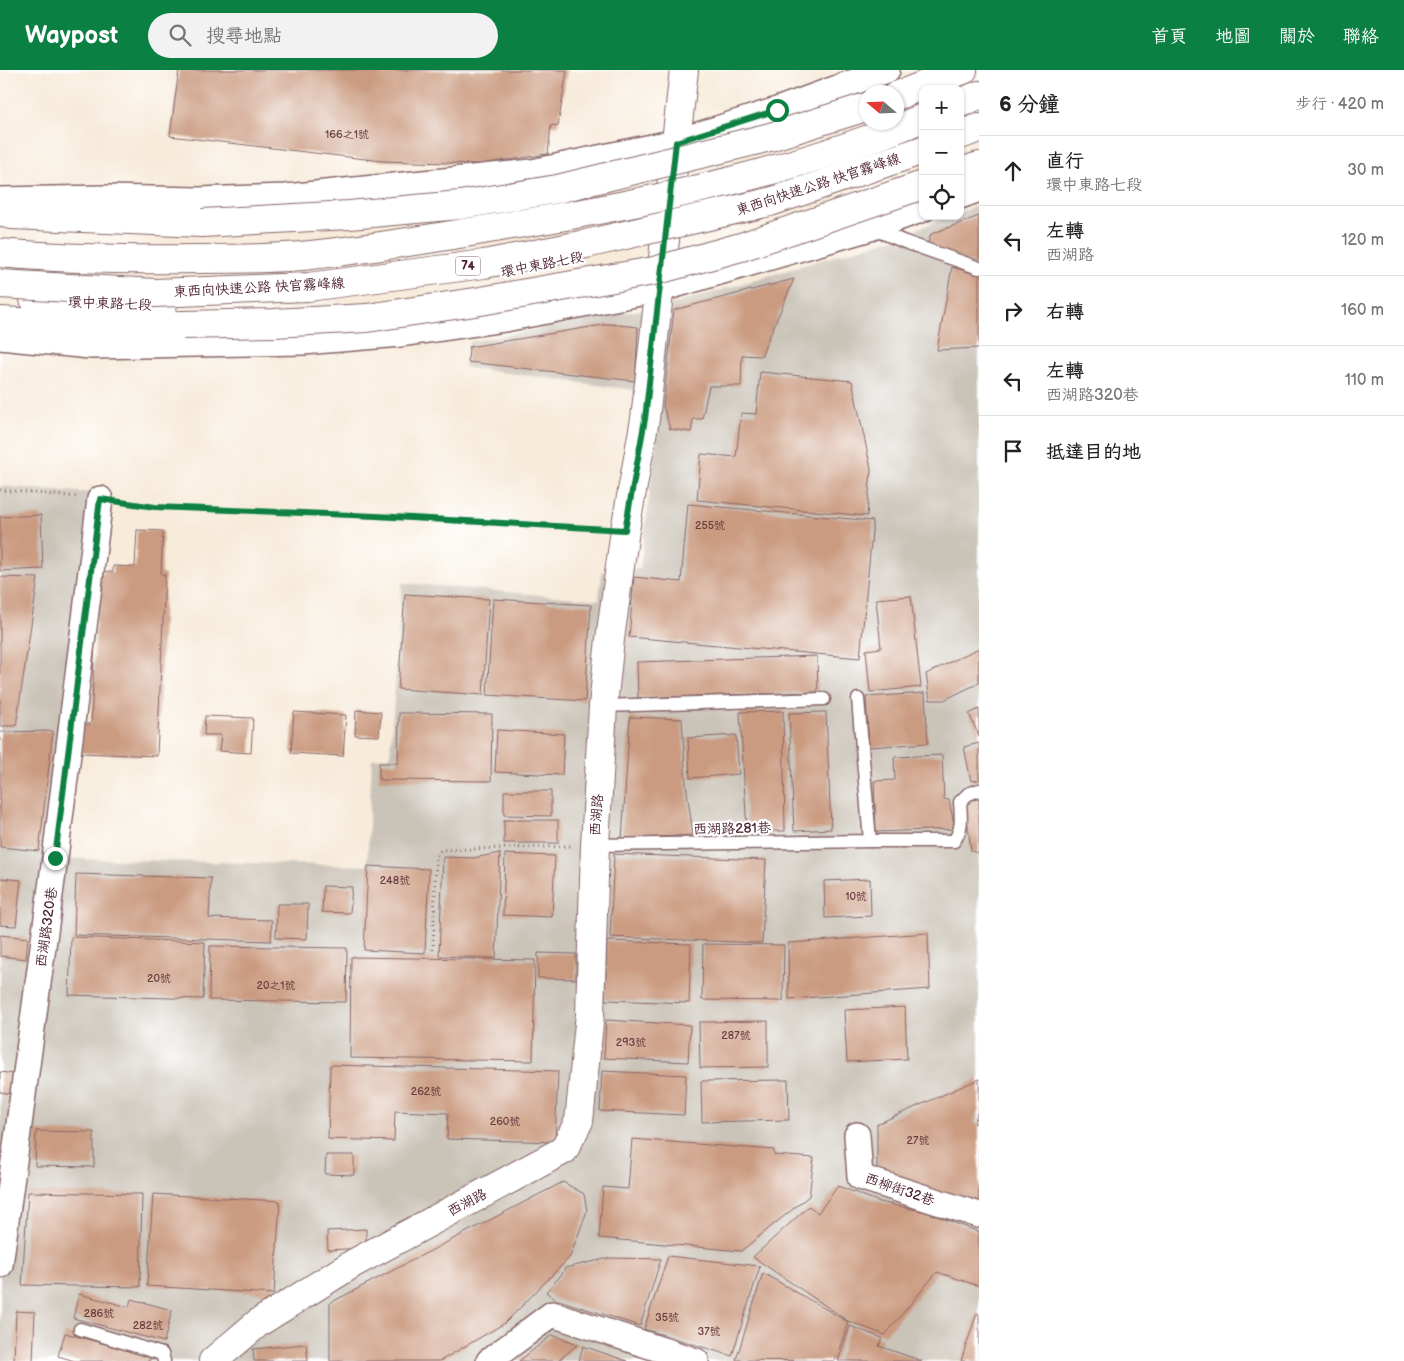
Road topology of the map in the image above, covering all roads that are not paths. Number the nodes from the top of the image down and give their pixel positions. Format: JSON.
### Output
{"nodes":[{"id":1,"x":684,"y":70,"type":"edge"},
{"id":2,"x":887,"y":70,"type":"edge"},
{"id":3,"x":963,"y":70,"type":"edge"},
{"id":4,"x":979,"y":86,"type":"edge"},
{"id":5,"x":964,"y":92,"type":"edge"},
{"id":6,"x":904,"y":93,"type":"edge"},
{"id":7,"x":979,"y":95,"type":"edge"},
{"id":8,"x":964,"y":101,"type":"edge"},
{"id":9,"x":859,"y":109,"type":"edge"},
{"id":10,"x":919,"y":112,"type":"edge"},
{"id":11,"x":904,"y":118,"type":"edge"},
{"id":12,"x":919,"y":120,"type":"edge"},
{"id":13,"x":979,"y":128,"type":"edge"},
{"id":14,"x":870,"y":130,"type":"edge"},
{"id":15,"x":964,"y":134,"type":"edge"},
{"id":16,"x":979,"y":138,"type":"edge"},
{"id":17,"x":676,"y":142,"type":"junction"},
{"id":18,"x":964,"y":144,"type":"edge"},
{"id":19,"x":919,"y":151,"type":"edge"},
{"id":20,"x":919,"y":161,"type":"edge"},
{"id":21,"x":979,"y":166,"type":"edge"},
{"id":22,"x":964,"y":171,"type":"edge"},
{"id":23,"x":671,"y":185,"type":"junction"},
{"id":24,"x":919,"y":186,"type":"edge"},
{"id":25,"x":979,"y":189,"type":"edge"},
{"id":26,"x":964,"y":195,"type":"edge"},
{"id":27,"x":0,"y":200,"type":"edge"},
{"id":28,"x":919,"y":210,"type":"edge"},
{"id":29,"x":0,"y":212,"type":"edge"},
{"id":30,"x":870,"y":228,"type":"junction"},
{"id":31,"x":665,"y":236,"type":"junction"},
{"id":32,"x":0,"y":242,"type":"edge"},
{"id":33,"x":0,"y":252,"type":"edge"},
{"id":34,"x":979,"y":268,"type":"edge"},
{"id":35,"x":0,"y":284,"type":"edge"},
{"id":36,"x":661,"y":289,"type":"junction"},
{"id":37,"x":0,"y":296,"type":"edge"},
{"id":38,"x":0,"y":321,"type":"edge"},
{"id":39,"x":0,"y":337,"type":"edge"},
{"id":40,"x":100,"y":499,"type":"road end"},
{"id":41,"x":824,"y":699,"type":"dead end"},
{"id":42,"x":858,"y":699,"type":"dead end"},
{"id":43,"x":603,"y":706,"type":"junction"},
{"id":44,"x":979,"y":790,"type":"edge"},
{"id":45,"x":870,"y":841,"type":"junction"},
{"id":46,"x":594,"y":845,"type":"junction"},
{"id":47,"x":856,"y":1135,"type":"dead end"},
{"id":48,"x":979,"y":1215,"type":"edge"},
{"id":49,"x":0,"y":1265,"type":"edge"},
{"id":50,"x":80,"y":1329,"type":"dead end"},
{"id":51,"x":164,"y":1361,"type":"edge"},
{"id":52,"x":213,"y":1361,"type":"edge"},
{"id":53,"x":489,"y":1361,"type":"edge"},
{"id":54,"x":696,"y":1361,"type":"edge"}],
"edges":[{"from":1,"to":17,"type":"main road","name":"西湖路"},
{"from":2,"to":17,"type":"street"},
{"from":3,"to":6,"type":"main road"},
{"from":4,"to":5,"type":"main road"},
{"from":7,"to":8,"type":"main road"},
{"from":9,"to":29,"type":"main road","bridge":true},
{"from":10,"to":11,"type":"main road"},
{"from":12,"to":33,"type":"main road","name":"東西向快速公路 快官霧峰線","bridge":true},
{"from":13,"to":15,"type":"main road"},
{"from":14,"to":23,"type":"main road"},
{"from":16,"to":18,"type":"main road"},
{"from":17,"to":23,"type":"main road","name":"西湖路"},
{"from":17,"to":27,"type":"street"},
{"from":19,"to":35,"type":"main road","name":"東西向快速公路 快官霧峰線","number":"74","bridge":true},
{"from":20,"to":31,"type":"main road","name":"環中東路七段"},
{"from":21,"to":22,"type":"main road"},
{"from":23,"to":31,"type":"main road","name":"西湖路"},
{"from":23,"to":32,"type":"main road"},
{"from":24,"to":38,"type":"main road","bridge":true},
{"from":25,"to":26,"type":"street"},
{"from":28,"to":30,"type":"street"},
{"from":30,"to":34,"type":"lane"},
{"from":30,"to":36,"type":"street"},
{"from":31,"to":36,"type":"main road","name":"西湖路"},
{"from":31,"to":37,"type":"main road","name":"環中東路七段"},
{"from":36,"to":39,"type":"street"},
{"from":36,"to":43,"type":"main road","name":"西湖路"},
{"from":40,"to":49,"type":"street","name":"西湖路320巷"},
{"from":41,"to":43,"type":"lane"},
{"from":42,"to":45,"type":"lane"},
{"from":43,"to":46,"type":"main road","name":"西湖路"},
{"from":44,"to":45,"type":"lane","name":"西湖路281巷"},
{"from":45,"to":46,"type":"lane","name":"西湖路281巷"},
{"from":46,"to":52,"type":"main road","name":"西湖路"},
{"from":47,"to":48,"type":"street","name":"西柳街32巷"},
{"from":50,"to":51,"type":"lane"},
{"from":53,"to":54,"type":"street"}]}
